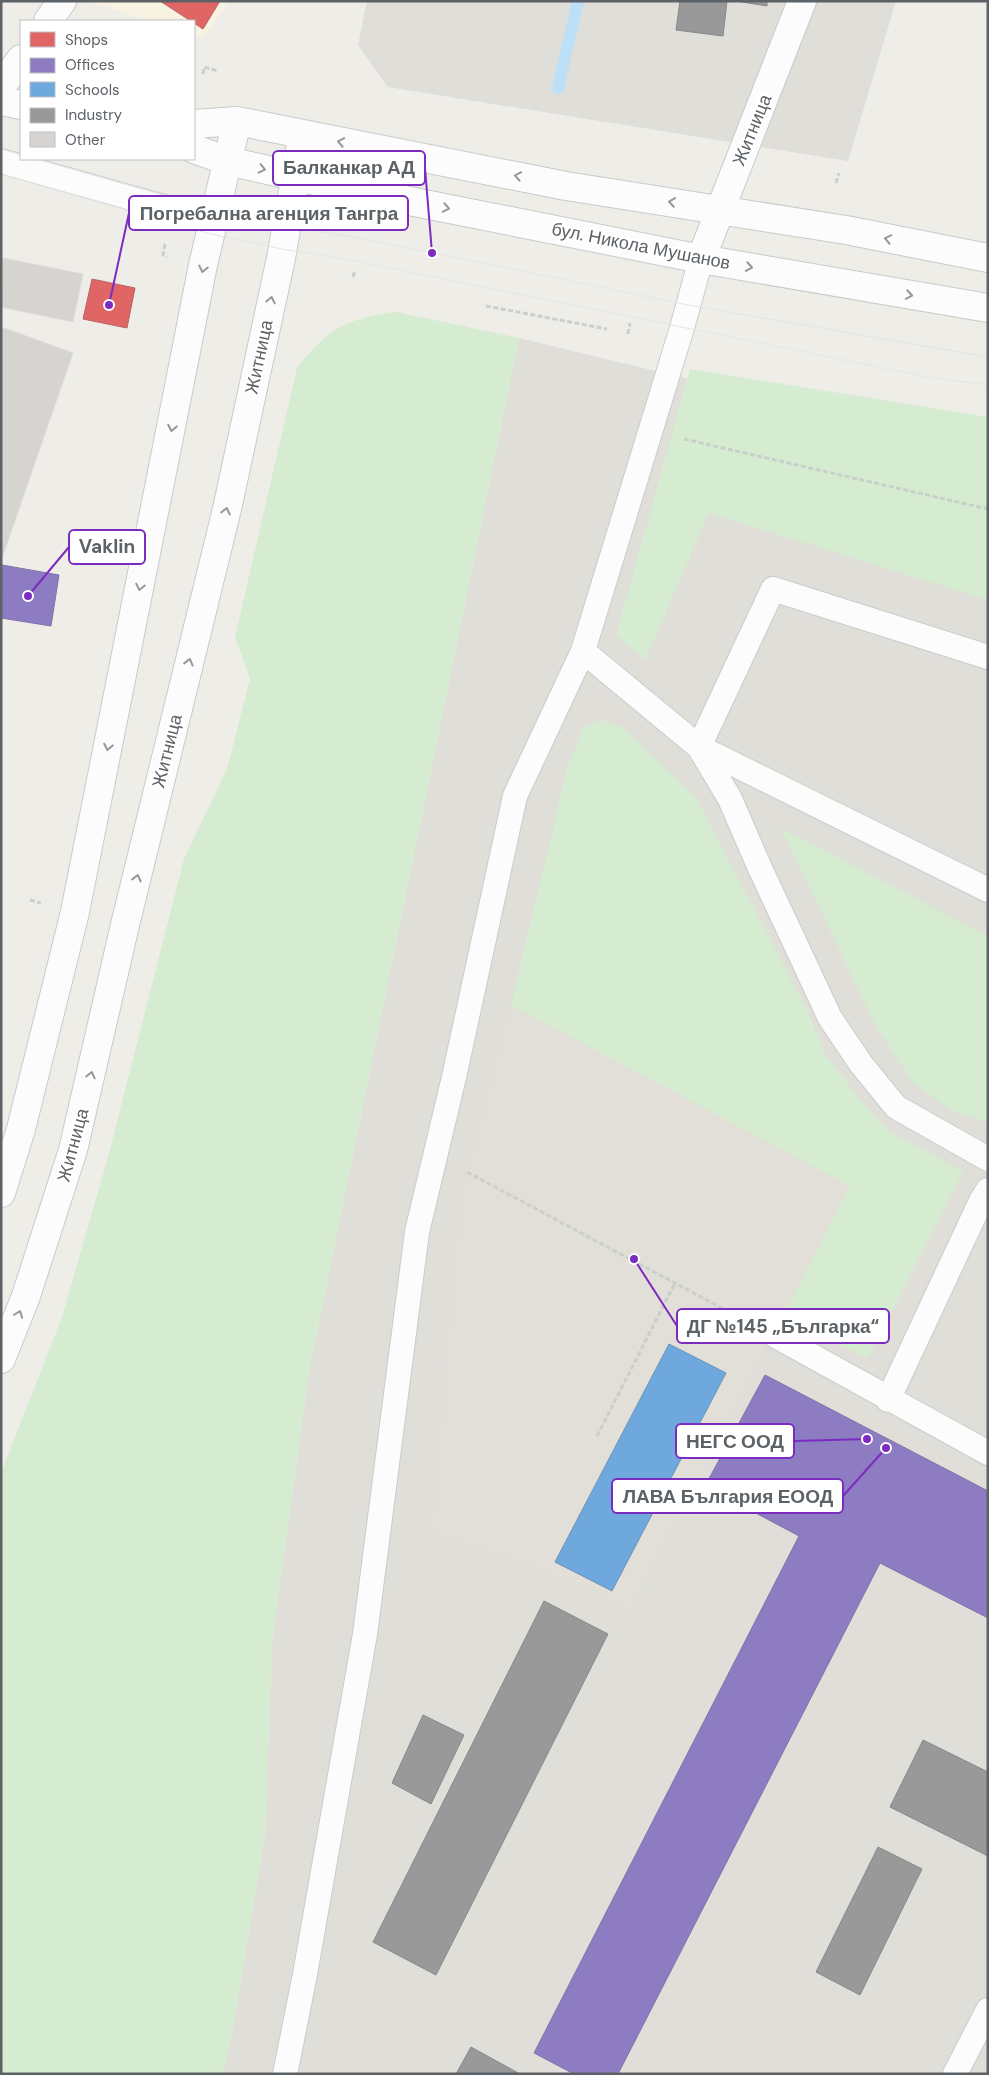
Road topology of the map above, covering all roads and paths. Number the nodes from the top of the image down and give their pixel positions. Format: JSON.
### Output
{"nodes":[{"id":1,"x":62,"y":1,"type":"edge"},
{"id":2,"x":802,"y":1,"type":"edge"},
{"id":3,"x":49,"y":20,"type":"edge"},
{"id":4,"x":20,"y":60,"type":"edge"},
{"id":5,"x":218,"y":71,"type":"dead end"},
{"id":6,"x":203,"y":74,"type":"dead end"},
{"id":7,"x":1,"y":87,"type":"edge"},
{"id":8,"x":1,"y":101,"type":"edge"},
{"id":9,"x":20,"y":105,"type":"edge"},
{"id":10,"x":237,"y":122,"type":"junction"},
{"id":11,"x":195,"y":124,"type":"edge"},
{"id":12,"x":303,"y":134,"type":"junction"},
{"id":13,"x":195,"y":149,"type":"edge"},
{"id":14,"x":1,"y":161,"type":"edge"},
{"id":15,"x":228,"y":161,"type":"junction"},
{"id":16,"x":839,"y":173,"type":"dead end"},
{"id":17,"x":295,"y":176,"type":"junction"},
{"id":18,"x":836,"y":183,"type":"dead end"},
{"id":19,"x":720,"y":210,"type":"junction"},
{"id":20,"x":213,"y":221,"type":"junction"},
{"id":21,"x":988,"y":258,"type":"edge"},
{"id":22,"x":701,"y":259,"type":"junction"},
{"id":23,"x":355,"y":270,"type":"dead end"},
{"id":24,"x":354,"y":277,"type":"dead end"},
{"id":25,"x":486,"y":306,"type":"dead end"},
{"id":26,"x":988,"y":308,"type":"edge"},
{"id":27,"x":630,"y":323,"type":"dead end"},
{"id":28,"x":607,"y":329,"type":"dead end"},
{"id":29,"x":628,"y":334,"type":"dead end"},
{"id":30,"x":650,"y":431,"type":"junction"},
{"id":31,"x":988,"y":509,"type":"edge"},
{"id":32,"x":583,"y":651,"type":"junction"},
{"id":33,"x":988,"y":657,"type":"edge"},
{"id":34,"x":699,"y":748,"type":"junction"},
{"id":35,"x":988,"y":890,"type":"edge"},
{"id":36,"x":30,"y":900,"type":"dead end"},
{"id":37,"x":42,"y":903,"type":"dead end"},
{"id":38,"x":988,"y":1160,"type":"edge"},
{"id":39,"x":469,"y":1174,"type":"dead end"},
{"id":40,"x":988,"y":1190,"type":"edge"},
{"id":41,"x":1,"y":1193,"type":"edge"},
{"id":42,"x":675,"y":1283,"type":"junction"},
{"id":43,"x":776,"y":1336,"type":"joint"},
{"id":44,"x":1,"y":1359,"type":"edge"},
{"id":45,"x":888,"y":1400,"type":"junction"},
{"id":46,"x":597,"y":1436,"type":"dead end"},
{"id":47,"x":988,"y":1453,"type":"edge"},
{"id":48,"x":988,"y":2010,"type":"edge"},
{"id":49,"x":285,"y":2074,"type":"edge"},
{"id":50,"x":955,"y":2074,"type":"edge"}],
"edges":[{"from":1,"to":3,"type":"street"},
{"from":2,"to":19,"type":"street","name":"Житница"},
{"from":4,"to":7,"type":"street"},
{"from":5,"to":6,"type":"path"},
{"from":8,"to":9,"type":"street"},
{"from":10,"to":11,"type":"street"},
{"from":10,"to":12,"type":"street"},
{"from":10,"to":15,"type":"street"},
{"from":12,"to":17,"type":"street","name":"Житница"},
{"from":19,"to":12,"type":"street","one_way":true},
{"from":13,"to":15,"type":"street","name":"бул. Никола Мушанов"},
{"from":14,"to":20,"type":"lane"},
{"from":15,"to":17,"type":"street","name":"бул. Никола Мушанов","one_way":true},
{"from":15,"to":20,"type":"street"},
{"from":16,"to":18,"type":"path"},
{"from":17,"to":22,"type":"street","name":"бул. Никола Мушанов","one_way":true},
{"from":44,"to":17,"type":"street","name":"Житница","one_way":true},
{"from":21,"to":19,"type":"street","one_way":true},
{"from":19,"to":22,"type":"street","name":"Житница"},
{"from":20,"to":41,"type":"street","one_way":true},
{"from":22,"to":26,"type":"street","name":"бул. Никола Мушанов","one_way":true},
{"from":22,"to":30,"type":"lane"},
{"from":23,"to":24,"type":"path"},
{"from":25,"to":28,"type":"path"},
{"from":27,"to":29,"type":"path"},
{"from":30,"to":31,"type":"path"},
{"from":30,"to":32,"type":"lane"},
{"from":32,"to":34,"type":"lane"},
{"from":32,"to":49,"type":"lane"},
{"from":33,"to":34,"type":"lane"},
{"from":34,"to":35,"type":"lane"},
{"from":34,"to":38,"type":"lane"},
{"from":36,"to":37,"type":"path"},
{"from":39,"to":42,"type":"path"},
{"from":40,"to":45,"type":"lane"},
{"from":42,"to":43,"type":"path"},
{"from":42,"to":46,"type":"path"},
{"from":43,"to":45,"type":"lane"},
{"from":45,"to":47,"type":"lane"},
{"from":48,"to":50,"type":"lane"}]}
